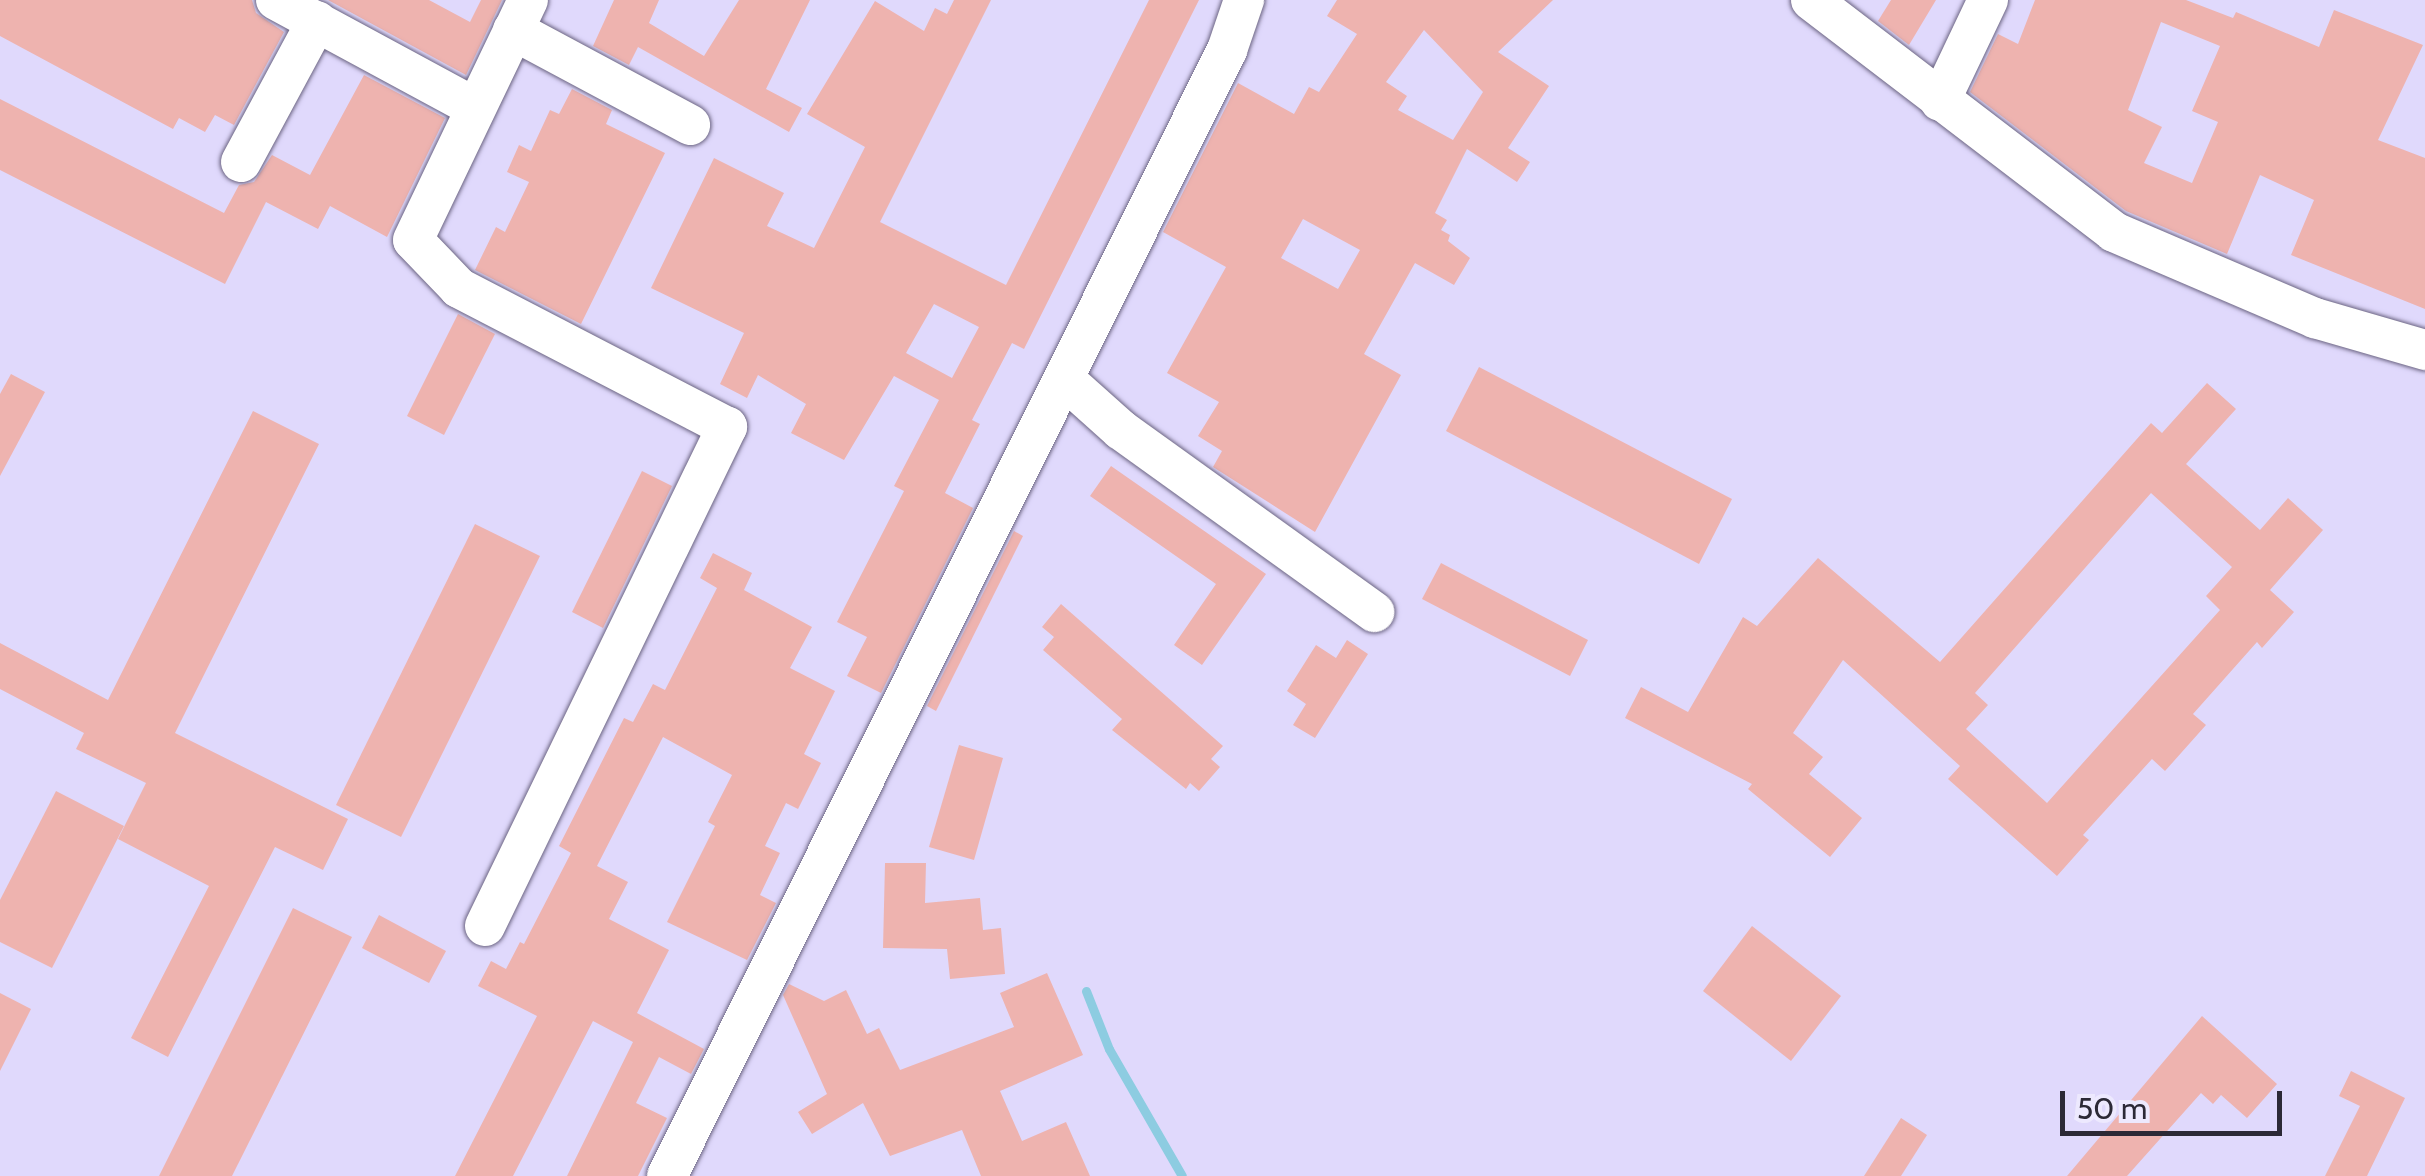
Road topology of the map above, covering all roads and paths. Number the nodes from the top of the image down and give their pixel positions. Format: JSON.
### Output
{"nodes":[{"id":1,"x":276,"y":0,"type":"edge"},
{"id":2,"x":1244,"y":0,"type":"edge"},
{"id":3,"x":1812,"y":0,"type":"edge"},
{"id":4,"x":1988,"y":0,"type":"edge"},
{"id":5,"x":520,"y":15,"type":"edge"},
{"id":6,"x":318,"y":22,"type":"junction"},
{"id":7,"x":1940,"y":101,"type":"junction"},
{"id":8,"x":474,"y":107,"type":"junction"},
{"id":9,"x":690,"y":125,"type":"dead end"},
{"id":10,"x":241,"y":162,"type":"dead end"},
{"id":11,"x":2425,"y":350,"type":"edge"},
{"id":12,"x":1064,"y":379,"type":"junction"},
{"id":13,"x":1374,"y":612,"type":"dead end"},
{"id":14,"x":485,"y":926,"type":"dead end"},
{"id":15,"x":667,"y":1176,"type":"edge"}],
"edges":[{"from":1,"to":6,"type":"street"},
{"from":2,"to":12,"type":"street"},
{"from":3,"to":7,"type":"street"},
{"from":4,"to":7,"type":"street"},
{"from":5,"to":8,"type":"street"},
{"from":5,"to":9,"type":"street"},
{"from":6,"to":8,"type":"street"},
{"from":6,"to":10,"type":"street"},
{"from":7,"to":11,"type":"street"},
{"from":8,"to":14,"type":"street"},
{"from":12,"to":13,"type":"street"},
{"from":12,"to":15,"type":"street"}]}
